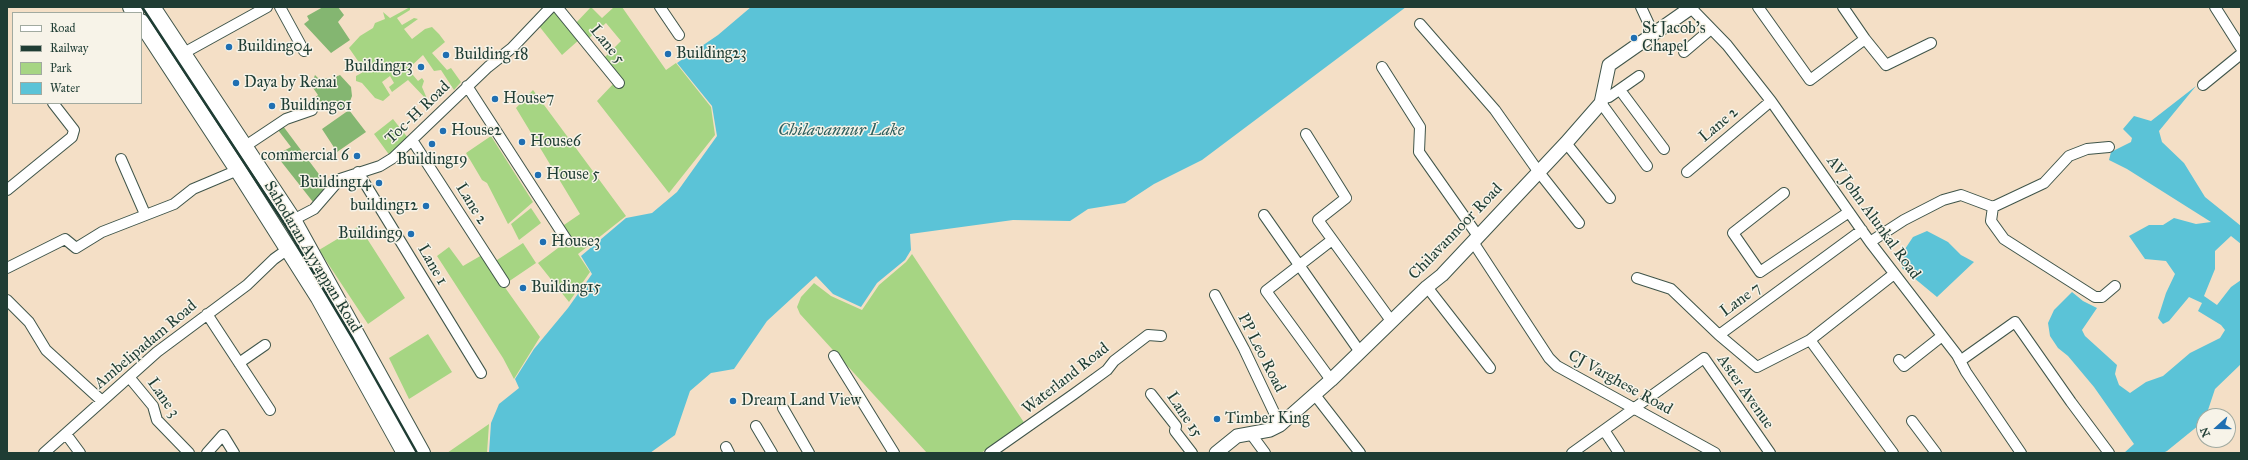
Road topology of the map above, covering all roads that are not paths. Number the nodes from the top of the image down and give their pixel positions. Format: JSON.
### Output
{"nodes":[{"id":1,"x":152,"y":7,"type":"edge"},
{"id":2,"x":267,"y":7,"type":"edge"},
{"id":3,"x":280,"y":7,"type":"edge"},
{"id":4,"x":551,"y":7,"type":"edge"},
{"id":5,"x":557,"y":7,"type":"edge"},
{"id":6,"x":660,"y":7,"type":"edge"},
{"id":7,"x":1641,"y":7,"type":"edge"},
{"id":8,"x":1692,"y":7,"type":"edge"},
{"id":9,"x":1758,"y":7,"type":"edge"},
{"id":10,"x":1843,"y":7,"type":"edge"},
{"id":11,"x":2215,"y":7,"type":"edge"},
{"id":12,"x":142,"y":24,"type":"edge"},
{"id":13,"x":1420,"y":24,"type":"dead end"},
{"id":14,"x":1711,"y":29,"type":"junction"},
{"id":15,"x":1653,"y":33,"type":"junction"},
{"id":16,"x":679,"y":35,"type":"dead end"},
{"id":17,"x":1865,"y":39,"type":"junction"},
{"id":18,"x":1931,"y":43,"type":"dead end"},
{"id":19,"x":2241,"y":48,"type":"edge"},
{"id":20,"x":304,"y":51,"type":"dead end"},
{"id":21,"x":1684,"y":52,"type":"dead end"},
{"id":22,"x":182,"y":54,"type":"junction"},
{"id":23,"x":2241,"y":54,"type":"edge"},
{"id":24,"x":1382,"y":67,"type":"dead end"},
{"id":25,"x":1639,"y":76,"type":"dead end"},
{"id":26,"x":619,"y":83,"type":"dead end"},
{"id":27,"x":2203,"y":85,"type":"dead end"},
{"id":28,"x":467,"y":86,"type":"junction"},
{"id":29,"x":1620,"y":90,"type":"junction"},
{"id":30,"x":1602,"y":101,"type":"junction"},
{"id":31,"x":1771,"y":101,"type":"junction"},
{"id":32,"x":53,"y":104,"type":"edge"},
{"id":33,"x":312,"y":110,"type":"dead end"},
{"id":34,"x":1306,"y":134,"type":"dead end"},
{"id":35,"x":412,"y":140,"type":"junction"},
{"id":36,"x":1566,"y":143,"type":"junction"},
{"id":37,"x":244,"y":147,"type":"junction"},
{"id":38,"x":2109,"y":147,"type":"dead end"},
{"id":39,"x":1664,"y":149,"type":"dead end"},
{"id":40,"x":121,"y":159,"type":"dead end"},
{"id":41,"x":1647,"y":166,"type":"dead end"},
{"id":42,"x":238,"y":170,"type":"junction"},
{"id":43,"x":1538,"y":171,"type":"junction"},
{"id":44,"x":358,"y":172,"type":"junction"},
{"id":45,"x":1687,"y":172,"type":"dead end"},
{"id":46,"x":7,"y":190,"type":"edge"},
{"id":47,"x":1784,"y":193,"type":"dead end"},
{"id":48,"x":1610,"y":198,"type":"dead end"},
{"id":49,"x":1993,"y":207,"type":"junction"},
{"id":50,"x":1850,"y":212,"type":"junction"},
{"id":51,"x":145,"y":214,"type":"junction"},
{"id":52,"x":1264,"y":215,"type":"dead end"},
{"id":53,"x":293,"y":220,"type":"junction"},
{"id":54,"x":1579,"y":223,"type":"dead end"},
{"id":55,"x":1862,"y":230,"type":"junction"},
{"id":56,"x":566,"y":239,"type":"dead end"},
{"id":57,"x":1476,"y":239,"type":"junction"},
{"id":58,"x":1332,"y":240,"type":"junction"},
{"id":59,"x":1870,"y":242,"type":"junction"},
{"id":60,"x":288,"y":249,"type":"junction"},
{"id":61,"x":1298,"y":266,"type":"junction"},
{"id":62,"x":7,"y":268,"type":"edge"},
{"id":63,"x":1894,"y":274,"type":"junction"},
{"id":64,"x":1637,"y":278,"type":"dead end"},
{"id":65,"x":504,"y":282,"type":"dead end"},
{"id":66,"x":2115,"y":286,"type":"dead end"},
{"id":67,"x":1427,"y":287,"type":"junction"},
{"id":68,"x":1215,"y":295,"type":"dead end"},
{"id":69,"x":7,"y":300,"type":"edge"},
{"id":70,"x":330,"y":302,"type":"junction"},
{"id":71,"x":207,"y":314,"type":"junction"},
{"id":72,"x":1392,"y":322,"type":"junction"},
{"id":73,"x":1719,"y":335,"type":"junction"},
{"id":74,"x":1161,"y":336,"type":"dead end"},
{"id":75,"x":1942,"y":336,"type":"junction"},
{"id":76,"x":1810,"y":340,"type":"junction"},
{"id":77,"x":265,"y":344,"type":"dead end"},
{"id":78,"x":1798,"y":350,"type":"dead end"},
{"id":79,"x":1360,"y":352,"type":"junction"},
{"id":80,"x":834,"y":356,"type":"dead end"},
{"id":81,"x":1899,"y":360,"type":"dead end"},
{"id":82,"x":1960,"y":361,"type":"junction"},
{"id":83,"x":239,"y":363,"type":"junction"},
{"id":84,"x":1490,"y":368,"type":"dead end"},
{"id":85,"x":481,"y":373,"type":"dead end"},
{"id":86,"x":129,"y":377,"type":"junction"},
{"id":87,"x":1330,"y":380,"type":"junction"},
{"id":88,"x":1151,"y":394,"type":"dead end"},
{"id":89,"x":1315,"y":395,"type":"junction"},
{"id":90,"x":102,"y":401,"type":"junction"},
{"id":91,"x":783,"y":408,"type":"dead end"},
{"id":92,"x":1635,"y":408,"type":"junction"},
{"id":93,"x":270,"y":410,"type":"dead end"},
{"id":94,"x":1912,"y":421,"type":"dead end"},
{"id":95,"x":1280,"y":425,"type":"junction"},
{"id":96,"x":756,"y":426,"type":"dead end"},
{"id":97,"x":1604,"y":430,"type":"junction"},
{"id":98,"x":66,"y":434,"type":"junction"},
{"id":99,"x":1251,"y":434,"type":"junction"},
{"id":100,"x":44,"y":453,"type":"edge"},
{"id":101,"x":80,"y":453,"type":"edge"},
{"id":102,"x":188,"y":453,"type":"edge"},
{"id":103,"x":207,"y":453,"type":"edge"},
{"id":104,"x":234,"y":453,"type":"edge"},
{"id":105,"x":405,"y":453,"type":"edge"},
{"id":106,"x":422,"y":453,"type":"edge"},
{"id":107,"x":772,"y":453,"type":"edge"},
{"id":108,"x":810,"y":453,"type":"edge"},
{"id":109,"x":894,"y":453,"type":"edge"},
{"id":110,"x":990,"y":453,"type":"edge"},
{"id":111,"x":1192,"y":453,"type":"edge"},
{"id":112,"x":1216,"y":453,"type":"edge"},
{"id":113,"x":1265,"y":453,"type":"edge"},
{"id":114,"x":1360,"y":453,"type":"edge"},
{"id":115,"x":1572,"y":453,"type":"edge"},
{"id":116,"x":1619,"y":453,"type":"edge"},
{"id":117,"x":1715,"y":453,"type":"edge"},
{"id":118,"x":1770,"y":453,"type":"edge"},
{"id":119,"x":1893,"y":453,"type":"edge"},
{"id":120,"x":1936,"y":453,"type":"edge"},
{"id":121,"x":2021,"y":453,"type":"edge"},
{"id":122,"x":2109,"y":453,"type":"edge"}],
"edges":[{"from":1,"to":22,"type":"main road","name":"Sahodaran Ayyappan Road"},
{"from":2,"to":22,"type":"street"},
{"from":3,"to":20,"type":"street"},
{"from":4,"to":28,"type":"street","name":"Toc-H Road"},
{"from":5,"to":26,"type":"street","name":"Lane 5"},
{"from":6,"to":16,"type":"street"},
{"from":7,"to":15,"type":"street"},
{"from":8,"to":14,"type":"street","name":"AV John Alunkal Road"},
{"from":8,"to":15,"type":"street"},
{"from":9,"to":17,"type":"street"},
{"from":10,"to":17,"type":"street"},
{"from":11,"to":19,"type":"street"},
{"from":12,"to":42,"type":"main road","name":"Sahodaran Ayyappan Road"},
{"from":13,"to":43,"type":"street"},
{"from":14,"to":21,"type":"street"},
{"from":14,"to":31,"type":"street","name":"AV John Alunkal Road"},
{"from":15,"to":30,"type":"street"},
{"from":17,"to":18,"type":"street"},
{"from":22,"to":37,"type":"main road","name":"Sahodaran Ayyappan Road"},
{"from":23,"to":27,"type":"street"},
{"from":24,"to":57,"type":"street","name":"CJ Varghese Road"},
{"from":25,"to":29,"type":"street"},
{"from":28,"to":35,"type":"street","name":"Toc-H Road"},
{"from":28,"to":56,"type":"street"},
{"from":29,"to":30,"type":"street"},
{"from":29,"to":39,"type":"street"},
{"from":30,"to":36,"type":"street","name":"Chilavannoor Road"},
{"from":30,"to":41,"type":"street"},
{"from":31,"to":45,"type":"street","name":"Lane 2"},
{"from":31,"to":50,"type":"street","name":"AV John Alunkal Road"},
{"from":32,"to":46,"type":"street"},
{"from":33,"to":37,"type":"street"},
{"from":34,"to":58,"type":"street"},
{"from":35,"to":44,"type":"street","name":"Toc-H Road"},
{"from":35,"to":65,"type":"street","name":"Lane 2"},
{"from":36,"to":43,"type":"street","name":"Chilavannoor Road"},
{"from":36,"to":48,"type":"street"},
{"from":37,"to":53,"type":"main road","name":"Sahodaran Ayyappan Road"},
{"from":38,"to":49,"type":"street"},
{"from":40,"to":51,"type":"street"},
{"from":42,"to":51,"type":"street"},
{"from":42,"to":60,"type":"main road","name":"Sahodaran Ayyappan Road"},
{"from":43,"to":54,"type":"street"},
{"from":43,"to":57,"type":"street","name":"Chilavannoor Road"},
{"from":44,"to":53,"type":"street","name":"Toc-H Road"},
{"from":44,"to":85,"type":"street","name":"Lane 1"},
{"from":47,"to":50,"type":"street"},
{"from":49,"to":59,"type":"street"},
{"from":49,"to":66,"type":"street"},
{"from":50,"to":55,"type":"street","name":"AV John Alunkal Road"},
{"from":51,"to":62,"type":"street"},
{"from":52,"to":61,"type":"street"},
{"from":53,"to":70,"type":"main road","name":"Sahodaran Ayyappan Road"},
{"from":55,"to":59,"type":"street","name":"AV John Alunkal Road"},
{"from":55,"to":73,"type":"street","name":"Lane 7"},
{"from":57,"to":67,"type":"street","name":"Chilavannoor Road"},
{"from":57,"to":92,"type":"street","name":"CJ Varghese Road"},
{"from":58,"to":61,"type":"street"},
{"from":58,"to":72,"type":"street"},
{"from":59,"to":63,"type":"street","name":"AV John Alunkal Road"},
{"from":60,"to":70,"type":"main road","name":"Sahodaran Ayyappan Road"},
{"from":60,"to":71,"type":"street","name":"Ambelipadam Road"},
{"from":61,"to":79,"type":"street"},
{"from":61,"to":87,"type":"street"},
{"from":63,"to":75,"type":"street","name":"AV John Alunkal Road"},
{"from":63,"to":76,"type":"street"},
{"from":64,"to":73,"type":"street","name":"Lane 7"},
{"from":67,"to":72,"type":"street","name":"Chilavannoor Road"},
{"from":67,"to":84,"type":"street"},
{"from":68,"to":95,"type":"street","name":"PP Leo Road"},
{"from":69,"to":90,"type":"street"},
{"from":70,"to":105,"type":"main road","name":"Sahodaran Ayyappan Road"},
{"from":70,"to":106,"type":"main road","name":"Sahodaran Ayyappan Road"},
{"from":71,"to":83,"type":"street"},
{"from":71,"to":86,"type":"street","name":"Ambelipadam Road"},
{"from":72,"to":79,"type":"street","name":"Chilavannoor Road"},
{"from":73,"to":76,"type":"street"},
{"from":74,"to":110,"type":"street","name":"Waterland Road"},
{"from":75,"to":81,"type":"street"},
{"from":75,"to":82,"type":"street","name":"AV John Alunkal Road"},
{"from":76,"to":78,"type":"street"},
{"from":76,"to":119,"type":"street"},
{"from":77,"to":83,"type":"street"},
{"from":79,"to":87,"type":"street","name":"Chilavannoor Road"},
{"from":80,"to":109,"type":"street"},
{"from":82,"to":121,"type":"street","name":"AV John Alunkal Road"},
{"from":82,"to":122,"type":"street"},
{"from":83,"to":93,"type":"street"},
{"from":86,"to":90,"type":"street","name":"Ambelipadam Road"},
{"from":86,"to":102,"type":"street","name":"Lane 3"},
{"from":87,"to":89,"type":"street","name":"Chilavannoor Road"},
{"from":88,"to":111,"type":"street","name":"Lane 15"},
{"from":89,"to":95,"type":"street","name":"Chilavannoor Road"},
{"from":89,"to":114,"type":"street"},
{"from":90,"to":98,"type":"street","name":"Ambelipadam Road"},
{"from":91,"to":108,"type":"street"},
{"from":92,"to":97,"type":"street"},
{"from":92,"to":117,"type":"street","name":"CJ Varghese Road"},
{"from":92,"to":118,"type":"street","name":"Aster Avenue"},
{"from":94,"to":120,"type":"street"},
{"from":95,"to":99,"type":"street","name":"Chilavannoor Road"},
{"from":96,"to":107,"type":"street"},
{"from":97,"to":115,"type":"street"},
{"from":97,"to":116,"type":"street"},
{"from":98,"to":100,"type":"street","name":"Ambelipadam Road"},
{"from":98,"to":101,"type":"street"},
{"from":99,"to":112,"type":"street","name":"Chilavannoor Road"},
{"from":99,"to":113,"type":"street"},
{"from":103,"to":104,"type":"street"}]}
